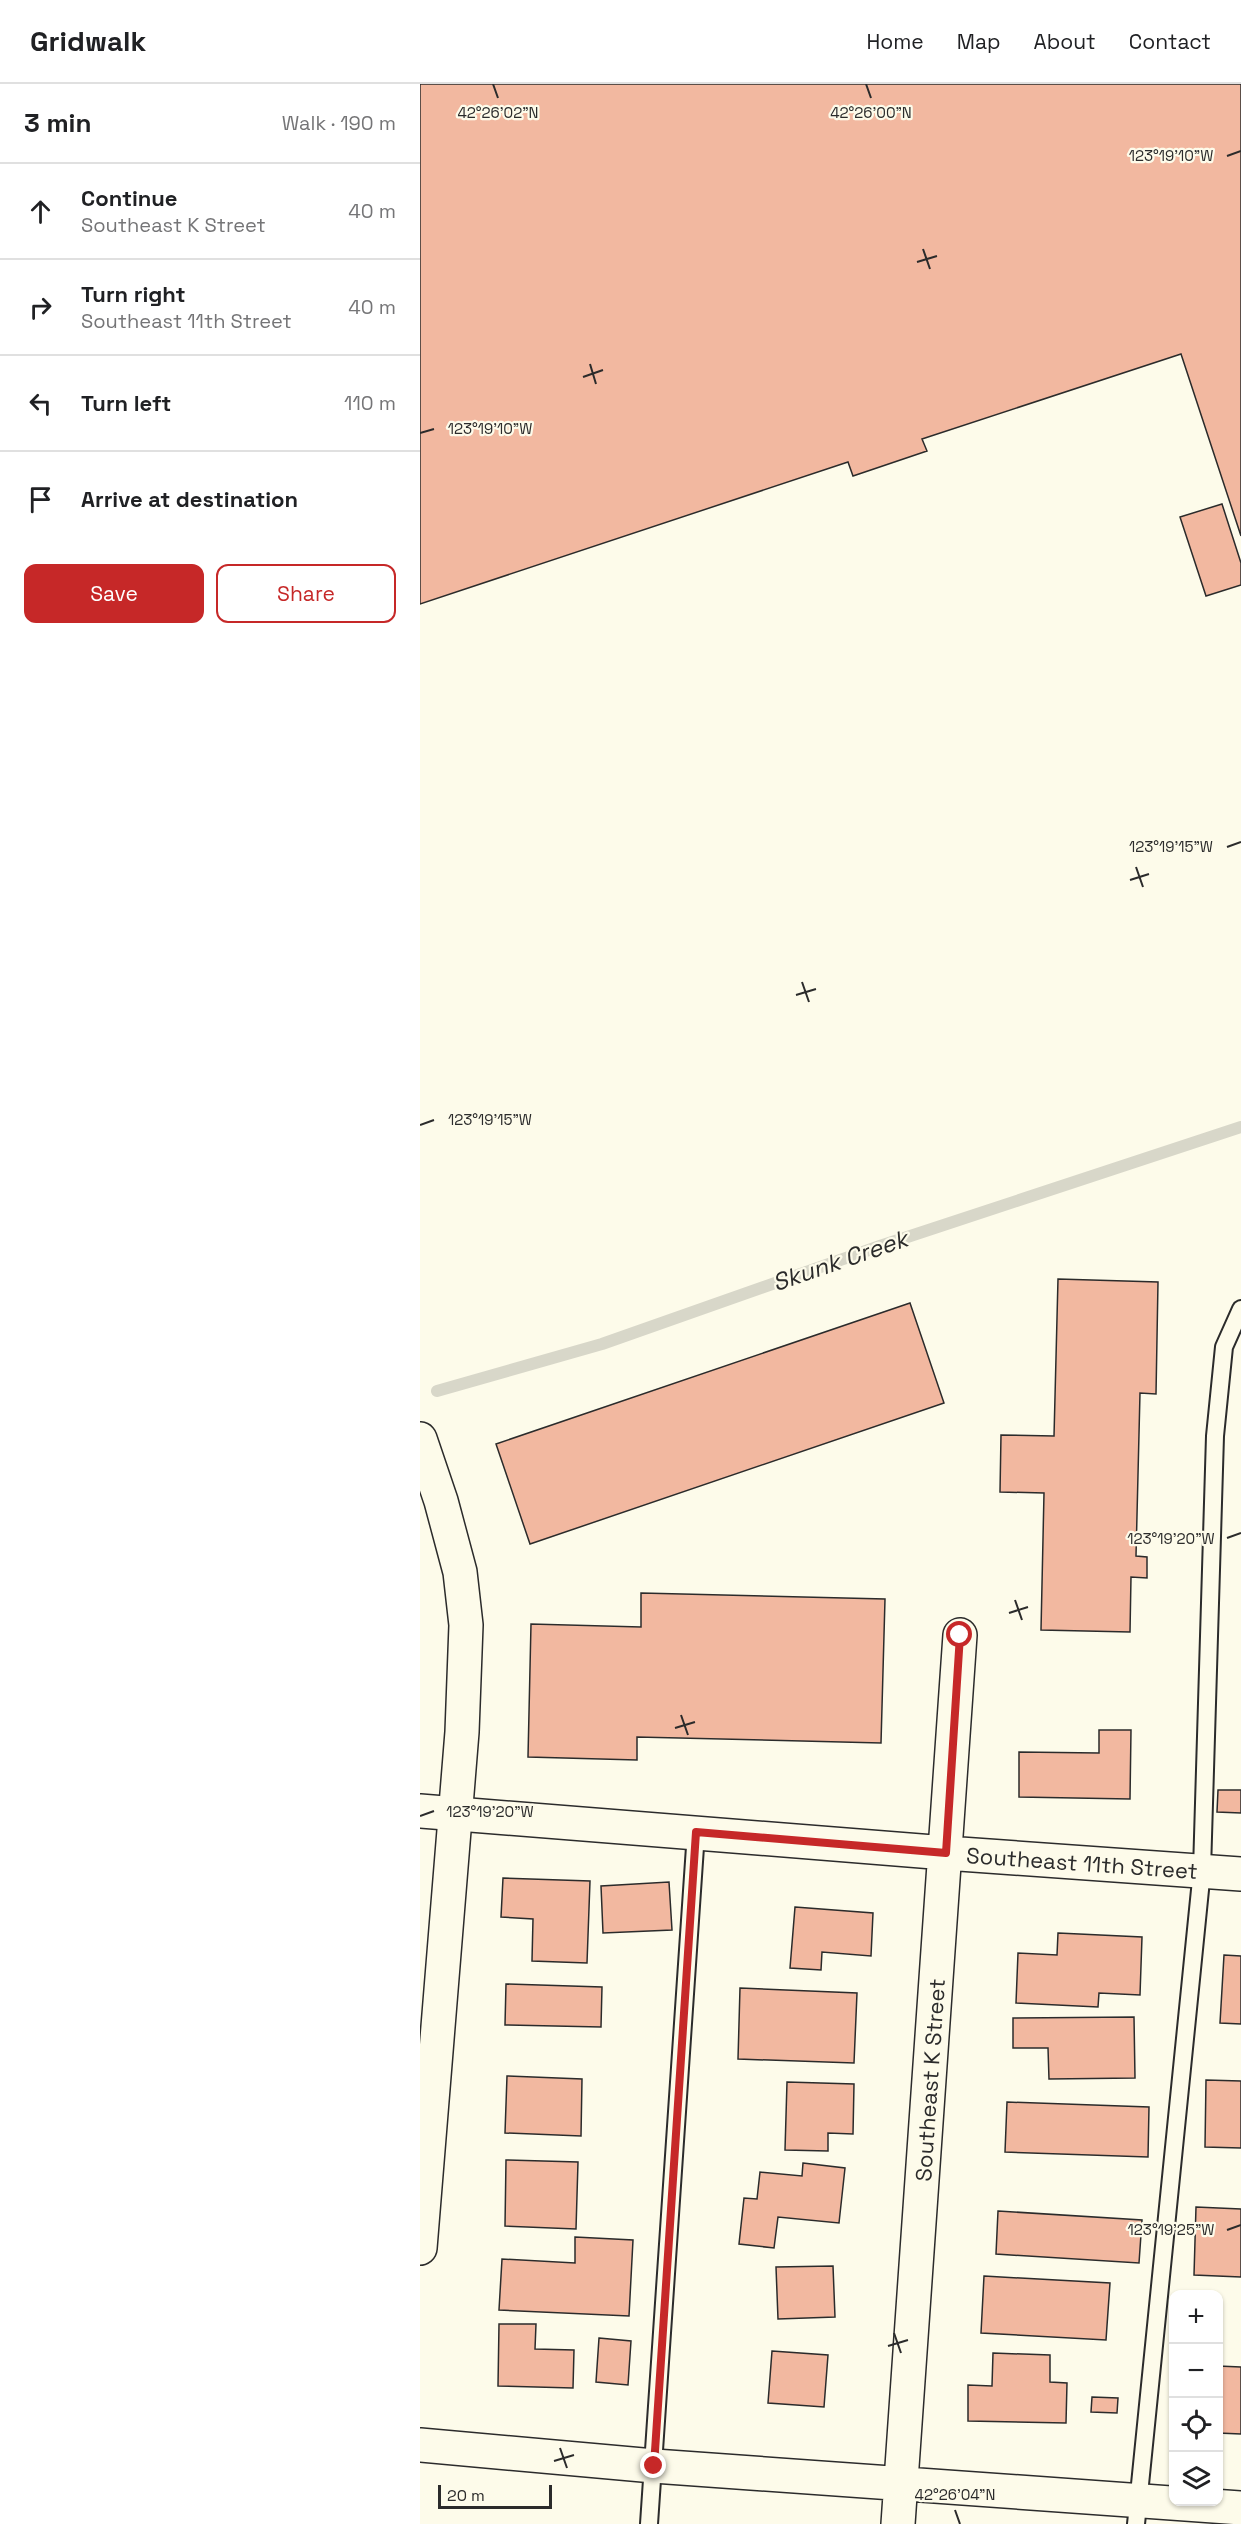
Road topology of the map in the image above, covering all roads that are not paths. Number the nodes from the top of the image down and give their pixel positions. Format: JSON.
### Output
{"nodes":[{"id":1,"x":1241,"y":1309,"type":"edge"},
{"id":2,"x":420,"y":1439,"type":"edge"},
{"id":3,"x":960,"y":1635,"type":"dead end"},
{"id":4,"x":420,"y":1811,"type":"edge"},
{"id":5,"x":455,"y":1814,"type":"junction"},
{"id":6,"x":696,"y":1832,"type":"junction"},
{"id":7,"x":946,"y":1853,"type":"junction"},
{"id":8,"x":1202,"y":1870,"type":"junction"},
{"id":9,"x":1241,"y":1874,"type":"edge"},
{"id":10,"x":420,"y":2248,"type":"edge"},
{"id":11,"x":420,"y":2445,"type":"edge"},
{"id":12,"x":654,"y":2466,"type":"junction"},
{"id":13,"x":901,"y":2484,"type":"junction"},
{"id":14,"x":1241,"y":2508,"type":"edge"},
{"id":15,"x":1137,"y":2512,"type":"edge"},
{"id":16,"x":649,"y":2524,"type":"edge"},
{"id":17,"x":898,"y":2524,"type":"edge"}],
"edges":[{"from":1,"to":8,"type":"lane"},
{"from":2,"to":5,"type":"street"},
{"from":3,"to":7,"type":"street","name":"Southeast K Street"},
{"from":4,"to":5,"type":"street","name":"Southeast 11th Street"},
{"from":5,"to":6,"type":"street","name":"Southeast 11th Street"},
{"from":5,"to":10,"type":"street"},
{"from":6,"to":7,"type":"street","name":"Southeast 11th Street"},
{"from":6,"to":12,"type":"lane"},
{"from":7,"to":8,"type":"street","name":"Southeast 11th Street"},
{"from":7,"to":13,"type":"street","name":"Southeast K Street"},
{"from":8,"to":9,"type":"street","name":"Southeast 11th Street"},
{"from":8,"to":15,"type":"lane"},
{"from":11,"to":12,"type":"street"},
{"from":12,"to":13,"type":"street"},
{"from":12,"to":16,"type":"lane"},
{"from":13,"to":15,"type":"street"},
{"from":13,"to":17,"type":"street","name":"Southeast K Street"},
{"from":14,"to":15,"type":"street"}]}
